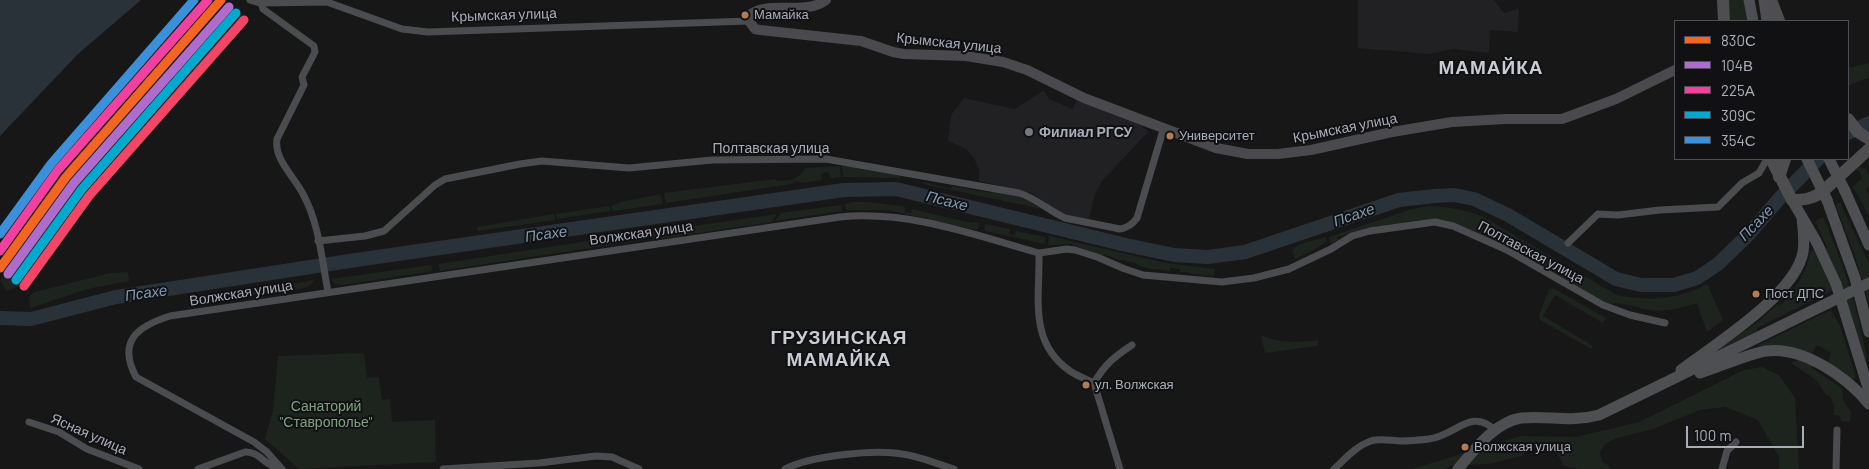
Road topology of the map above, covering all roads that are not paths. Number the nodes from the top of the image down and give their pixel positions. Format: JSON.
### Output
{"nodes":[{"id":1,"x":250,"y":0,"type":"edge"},
{"id":2,"x":826,"y":0,"type":"edge"},
{"id":3,"x":1749,"y":0,"type":"edge"},
{"id":4,"x":1764,"y":0,"type":"edge"},
{"id":5,"x":1771,"y":0,"type":"edge"},
{"id":6,"x":261,"y":3,"type":"junction"},
{"id":7,"x":1723,"y":4,"type":"edge"},
{"id":8,"x":1719,"y":20,"type":"edge"},
{"id":9,"x":1724,"y":20,"type":"edge"},
{"id":10,"x":1753,"y":20,"type":"edge"},
{"id":11,"x":1767,"y":20,"type":"edge"},
{"id":12,"x":1779,"y":20,"type":"edge"},
{"id":13,"x":749,"y":21,"type":"junction"},
{"id":14,"x":1674,"y":70,"type":"edge"},
{"id":15,"x":1851,"y":124,"type":"edge"},
{"id":16,"x":1164,"y":127,"type":"junction"},
{"id":17,"x":1869,"y":139,"type":"edge"},
{"id":18,"x":1869,"y":148,"type":"edge"},
{"id":19,"x":1768,"y":160,"type":"edge"},
{"id":20,"x":1770,"y":160,"type":"edge"},
{"id":21,"x":1785,"y":160,"type":"edge"},
{"id":22,"x":1807,"y":160,"type":"edge"},
{"id":23,"x":1830,"y":160,"type":"edge"},
{"id":24,"x":1856,"y":160,"type":"junction"},
{"id":25,"x":1779,"y":178,"type":"junction"},
{"id":26,"x":1792,"y":200,"type":"junction"},
{"id":27,"x":1802,"y":218,"type":"junction"},
{"id":28,"x":318,"y":241,"type":"junction"},
{"id":29,"x":1568,"y":243,"type":"dead end"},
{"id":30,"x":1869,"y":245,"type":"edge"},
{"id":31,"x":1039,"y":253,"type":"junction"},
{"id":32,"x":1869,"y":283,"type":"edge"},
{"id":33,"x":328,"y":292,"type":"junction"},
{"id":34,"x":1665,"y":323,"type":"dead end"},
{"id":35,"x":1869,"y":332,"type":"edge"},
{"id":36,"x":1132,"y":345,"type":"dead end"},
{"id":37,"x":1094,"y":383,"type":"junction"},
{"id":38,"x":1658,"y":387,"type":"junction"},
{"id":39,"x":1869,"y":391,"type":"edge"},
{"id":40,"x":1869,"y":404,"type":"edge"},
{"id":41,"x":29,"y":422,"type":"dead end"},
{"id":42,"x":1495,"y":430,"type":"junction"},
{"id":43,"x":1836,"y":430,"type":"dead end"},
{"id":44,"x":1736,"y":442,"type":"dead end"},
{"id":45,"x":542,"y":466,"type":"edge"},
{"id":46,"x":281,"y":468,"type":"edge"},
{"id":47,"x":139,"y":469,"type":"edge"},
{"id":48,"x":198,"y":469,"type":"edge"},
{"id":49,"x":443,"y":469,"type":"edge"},
{"id":50,"x":639,"y":469,"type":"edge"},
{"id":51,"x":785,"y":469,"type":"edge"},
{"id":52,"x":954,"y":469,"type":"edge"},
{"id":53,"x":1120,"y":469,"type":"edge"},
{"id":54,"x":1334,"y":469,"type":"edge"},
{"id":55,"x":1458,"y":469,"type":"edge"},
{"id":56,"x":1722,"y":469,"type":"edge"},
{"id":57,"x":1836,"y":469,"type":"edge"}],
"edges":[{"from":1,"to":6,"type":"street","name":"Крымская улица"},
{"from":2,"to":13,"type":"street"},
{"from":3,"to":10,"type":"main road"},
{"from":4,"to":11,"type":"main road"},
{"from":5,"to":12,"type":"highway"},
{"from":6,"to":13,"type":"street","name":"Крымская улица"},
{"from":6,"to":28,"type":"street","name":"Крымская улица"},
{"from":7,"to":8,"type":"street"},
{"from":7,"to":9,"type":"highway"},
{"from":13,"to":16,"type":"street","name":"Крымская улица"},
{"from":14,"to":16,"type":"street","name":"Крымская улица"},
{"from":15,"to":17,"type":"highway"},
{"from":15,"to":18,"type":"main road"},
{"from":15,"to":24,"type":"highway"},
{"from":16,"to":28,"type":"street","name":"Полтавская улица"},
{"from":18,"to":24,"type":"highway"},
{"from":19,"to":29,"type":"street","name":"Полтавская улица"},
{"from":20,"to":25,"type":"highway"},
{"from":21,"to":25,"type":"highway"},
{"from":22,"to":35,"type":"main road","bridge":true},
{"from":23,"to":30,"type":"main road","bridge":true},
{"from":24,"to":26,"type":"highway"},
{"from":25,"to":26,"type":"highway"},
{"from":26,"to":27,"type":"main road"},
{"from":27,"to":38,"type":"main road"},
{"from":27,"to":39,"type":"main road"},
{"from":28,"to":33,"type":"street","name":"Крымская улица"},
{"from":31,"to":33,"type":"street","name":"Волжская улица"},
{"from":31,"to":34,"type":"street","name":"Полтавская улица"},
{"from":31,"to":37,"type":"street"},
{"from":32,"to":38,"type":"main road","bridge":true},
{"from":33,"to":46,"type":"street","name":"Волжская улица"},
{"from":36,"to":37,"type":"street"},
{"from":37,"to":53,"type":"street"},
{"from":38,"to":40,"type":"main road"},
{"from":38,"to":42,"type":"main road"},
{"from":41,"to":47,"type":"street","name":"Ясная улица"},
{"from":42,"to":54,"type":"street"},
{"from":42,"to":55,"type":"main road"},
{"from":43,"to":57,"type":"street"},
{"from":44,"to":56,"type":"street"},
{"from":45,"to":49,"type":"street"},
{"from":45,"to":50,"type":"street"},
{"from":46,"to":48,"type":"street"},
{"from":51,"to":52,"type":"street"}]}
